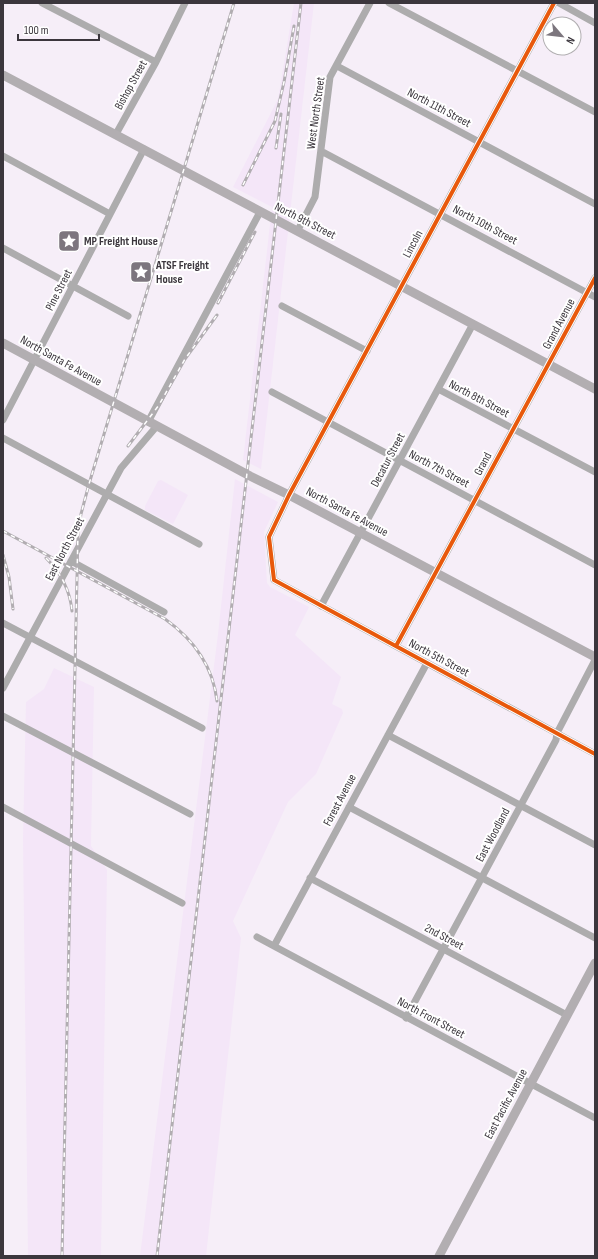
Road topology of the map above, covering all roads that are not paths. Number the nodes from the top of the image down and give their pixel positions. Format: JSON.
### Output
{"nodes":[{"id":1,"x":42,"y":3,"type":"edge"},
{"id":2,"x":370,"y":3,"type":"edge"},
{"id":3,"x":389,"y":3,"type":"edge"},
{"id":4,"x":554,"y":3,"type":"edge"},
{"id":5,"x":559,"y":3,"type":"edge"},
{"id":6,"x":183,"y":4,"type":"edge"},
{"id":7,"x":595,"y":23,"type":"edge"},
{"id":8,"x":156,"y":62,"type":"junction"},
{"id":9,"x":337,"y":66,"type":"junction"},
{"id":10,"x":518,"y":70,"type":"junction"},
{"id":11,"x":3,"y":75,"type":"edge"},
{"id":12,"x":595,"y":112,"type":"edge"},
{"id":13,"x":116,"y":134,"type":"junction"},
{"id":14,"x":479,"y":142,"type":"junction"},
{"id":15,"x":144,"y":149,"type":"junction"},
{"id":16,"x":321,"y":151,"type":"junction"},
{"id":17,"x":3,"y":156,"type":"edge"},
{"id":18,"x":595,"y":204,"type":"edge"},
{"id":19,"x":260,"y":212,"type":"junction"},
{"id":20,"x":110,"y":214,"type":"junction"},
{"id":21,"x":441,"y":214,"type":"junction"},
{"id":22,"x":298,"y":230,"type":"junction"},
{"id":23,"x":3,"y":248,"type":"edge"},
{"id":24,"x":595,"y":278,"type":"edge"},
{"id":25,"x":73,"y":286,"type":"junction"},
{"id":26,"x":402,"y":286,"type":"junction"},
{"id":27,"x":587,"y":293,"type":"junction"},
{"id":28,"x":595,"y":297,"type":"edge"},
{"id":29,"x":282,"y":306,"type":"dead end"},
{"id":30,"x":128,"y":316,"type":"dead end"},
{"id":31,"x":473,"y":324,"type":"junction"},
{"id":32,"x":3,"y":343,"type":"edge"},
{"id":33,"x":367,"y":351,"type":"junction"},
{"id":34,"x":35,"y":360,"type":"junction"},
{"id":35,"x":549,"y":364,"type":"junction"},
{"id":36,"x":438,"y":389,"type":"junction"},
{"id":37,"x":595,"y":389,"type":"edge"},
{"id":38,"x":272,"y":392,"type":"dead end"},
{"id":39,"x":3,"y":420,"type":"edge"},
{"id":40,"x":328,"y":422,"type":"junction"},
{"id":41,"x":152,"y":424,"type":"junction"},
{"id":42,"x":514,"y":429,"type":"junction"},
{"id":43,"x":3,"y":438,"type":"edge"},
{"id":44,"x":400,"y":460,"type":"junction"},
{"id":45,"x":595,"y":472,"type":"edge"},
{"id":46,"x":107,"y":494,"type":"junction"},
{"id":47,"x":290,"y":495,"type":"junction"},
{"id":48,"x":475,"y":500,"type":"junction"},
{"id":49,"x":360,"y":533,"type":"junction"},
{"id":50,"x":198,"y":544,"type":"dead end"},
{"id":51,"x":71,"y":561,"type":"junction"},
{"id":52,"x":595,"y":565,"type":"edge"},
{"id":53,"x":436,"y":573,"type":"junction"},
{"id":54,"x":274,"y":580,"type":"joint"},
{"id":55,"x":321,"y":606,"type":"junction"},
{"id":56,"x":164,"y":612,"type":"dead end"},
{"id":57,"x":3,"y":623,"type":"edge"},
{"id":58,"x":30,"y":638,"type":"junction"},
{"id":59,"x":396,"y":646,"type":"junction"},
{"id":60,"x":595,"y":659,"type":"edge"},
{"id":61,"x":427,"y":663,"type":"junction"},
{"id":62,"x":3,"y":688,"type":"edge"},
{"id":63,"x":3,"y":716,"type":"edge"},
{"id":64,"x":202,"y":728,"type":"dead end"},
{"id":65,"x":557,"y":733,"type":"junction"},
{"id":66,"x":388,"y":735,"type":"junction"},
{"id":67,"x":595,"y":754,"type":"edge"},
{"id":68,"x":521,"y":805,"type":"junction"},
{"id":69,"x":3,"y":807,"type":"edge"},
{"id":70,"x":349,"y":807,"type":"junction"},
{"id":71,"x":190,"y":814,"type":"dead end"},
{"id":72,"x":595,"y":845,"type":"edge"},
{"id":73,"x":310,"y":878,"type":"junction"},
{"id":74,"x":482,"y":878,"type":"junction"},
{"id":75,"x":182,"y":903,"type":"dead end"},
{"id":76,"x":257,"y":937,"type":"dead end"},
{"id":77,"x":595,"y":938,"type":"edge"},
{"id":78,"x":274,"y":946,"type":"junction"},
{"id":79,"x":444,"y":949,"type":"junction"},
{"id":80,"x":595,"y":963,"type":"edge"},
{"id":81,"x":567,"y":1015,"type":"junction"},
{"id":82,"x":406,"y":1018,"type":"junction"},
{"id":83,"x":530,"y":1083,"type":"junction"},
{"id":84,"x":595,"y":1118,"type":"edge"},
{"id":85,"x":439,"y":1256,"type":"edge"}],
"edges":[{"from":1,"to":8,"type":"street"},
{"from":2,"to":9,"type":"street","name":"West North Street"},
{"from":3,"to":10,"type":"street"},
{"from":4,"to":10,"type":"street","name":"Lincoln"},
{"from":5,"to":7,"type":"street"},
{"from":6,"to":8,"type":"street","name":"Bishop Street"},
{"from":8,"to":13,"type":"street","name":"Bishop Street"},
{"from":9,"to":14,"type":"street","name":"North 11th Street"},
{"from":9,"to":16,"type":"street","name":"West North Street"},
{"from":10,"to":12,"type":"street"},
{"from":10,"to":14,"type":"street","name":"Lincoln"},
{"from":11,"to":13,"type":"main road","name":"North 9th Street"},
{"from":13,"to":15,"type":"main road","name":"North 9th Street"},
{"from":14,"to":18,"type":"street","name":"North 11th Street"},
{"from":14,"to":21,"type":"street","name":"Lincoln"},
{"from":15,"to":19,"type":"main road","name":"North 9th Street"},
{"from":15,"to":20,"type":"street","name":"Pine Street"},
{"from":16,"to":21,"type":"street","name":"North 10th Street"},
{"from":16,"to":22,"type":"street","name":"West North Street"},
{"from":17,"to":20,"type":"street"},
{"from":19,"to":22,"type":"main road","name":"North 9th Street"},
{"from":19,"to":41,"type":"street"},
{"from":20,"to":25,"type":"street","name":"Pine Street"},
{"from":21,"to":26,"type":"street","name":"Lincoln"},
{"from":21,"to":27,"type":"street","name":"North 10th Street"},
{"from":22,"to":26,"type":"main road","name":"North 9th Street"},
{"from":23,"to":25,"type":"street"},
{"from":24,"to":27,"type":"street"},
{"from":25,"to":30,"type":"street"},
{"from":25,"to":34,"type":"street","name":"Pine Street"},
{"from":26,"to":31,"type":"main road","name":"North 9th Street"},
{"from":26,"to":33,"type":"street","name":"Lincoln"},
{"from":27,"to":28,"type":"street","name":"North 10th Street"},
{"from":27,"to":35,"type":"street","name":"Grand Avenue"},
{"from":29,"to":33,"type":"street"},
{"from":31,"to":35,"type":"main road","name":"North 9th Street"},
{"from":31,"to":36,"type":"street","name":"Decatur Street"},
{"from":32,"to":34,"type":"main road","name":"North Santa Fe Avenue"},
{"from":33,"to":40,"type":"street","name":"Lincoln"},
{"from":34,"to":39,"type":"street","name":"Pine Street"},
{"from":34,"to":41,"type":"main road","name":"North Santa Fe Avenue"},
{"from":35,"to":37,"type":"main road","name":"North 9th Street"},
{"from":35,"to":42,"type":"street","name":"Grand"},
{"from":36,"to":42,"type":"street","name":"North 8th Street"},
{"from":36,"to":44,"type":"street","name":"Decatur Street"},
{"from":38,"to":40,"type":"street","name":"North 7th Street"},
{"from":40,"to":44,"type":"street","name":"North 7th Street"},
{"from":40,"to":47,"type":"street","name":"Lincoln"},
{"from":41,"to":46,"type":"street","name":"East North Street"},
{"from":41,"to":47,"type":"main road","name":"North Santa Fe Avenue"},
{"from":42,"to":45,"type":"street","name":"North 8th Street"},
{"from":42,"to":48,"type":"street","name":"Grand"},
{"from":43,"to":46,"type":"street"},
{"from":44,"to":48,"type":"street","name":"North 7th Street"},
{"from":44,"to":49,"type":"street","name":"Decatur Street"},
{"from":46,"to":50,"type":"street"},
{"from":46,"to":51,"type":"street","name":"East North Street"},
{"from":47,"to":49,"type":"main road","name":"North Santa Fe Avenue"},
{"from":47,"to":54,"type":"street","name":"Lincoln"},
{"from":48,"to":52,"type":"street","name":"North 7th Street"},
{"from":48,"to":53,"type":"street","name":"Grand"},
{"from":49,"to":53,"type":"main road","name":"North Santa Fe Avenue"},
{"from":49,"to":55,"type":"street","name":"Decatur Street"},
{"from":51,"to":56,"type":"street"},
{"from":51,"to":58,"type":"street","name":"East North Street"},
{"from":53,"to":59,"type":"street","name":"Grand"},
{"from":53,"to":60,"type":"main road","name":"North Santa Fe Avenue"},
{"from":54,"to":55,"type":"street","name":"North 5th Street"},
{"from":55,"to":59,"type":"street","name":"North 5th Street"},
{"from":57,"to":58,"type":"street"},
{"from":58,"to":62,"type":"street","name":"East North Street"},
{"from":58,"to":64,"type":"street"},
{"from":59,"to":61,"type":"street","name":"North 5th Street"},
{"from":60,"to":65,"type":"street","name":"East Woodland"},
{"from":61,"to":65,"type":"street","name":"North 5th Street"},
{"from":61,"to":66,"type":"street","name":"Forest Avenue"},
{"from":63,"to":71,"type":"street"},
{"from":65,"to":67,"type":"street","name":"North 5th Street"},
{"from":65,"to":68,"type":"street","name":"East Woodland"},
{"from":66,"to":68,"type":"street"},
{"from":66,"to":70,"type":"street","name":"Forest Avenue"},
{"from":68,"to":72,"type":"street"},
{"from":68,"to":74,"type":"street","name":"East Woodland"},
{"from":69,"to":75,"type":"street"},
{"from":70,"to":73,"type":"street","name":"Forest Avenue"},
{"from":70,"to":74,"type":"street"},
{"from":73,"to":78,"type":"street","name":"Forest Avenue"},
{"from":73,"to":79,"type":"street","name":"2nd Street"},
{"from":74,"to":77,"type":"street"},
{"from":74,"to":79,"type":"street","name":"East Woodland"},
{"from":76,"to":78,"type":"street","name":"North Front Street"},
{"from":78,"to":82,"type":"street","name":"North Front Street"},
{"from":79,"to":81,"type":"street","name":"2nd Street"},
{"from":79,"to":82,"type":"street","name":"East Woodland"},
{"from":80,"to":81,"type":"main road","name":"East Pacific Avenue"},
{"from":81,"to":83,"type":"main road","name":"East Pacific Avenue"},
{"from":82,"to":83,"type":"street","name":"North Front Street"},
{"from":83,"to":84,"type":"street","name":"North Front Street"},
{"from":83,"to":85,"type":"main road","name":"East Pacific Avenue"}]}
